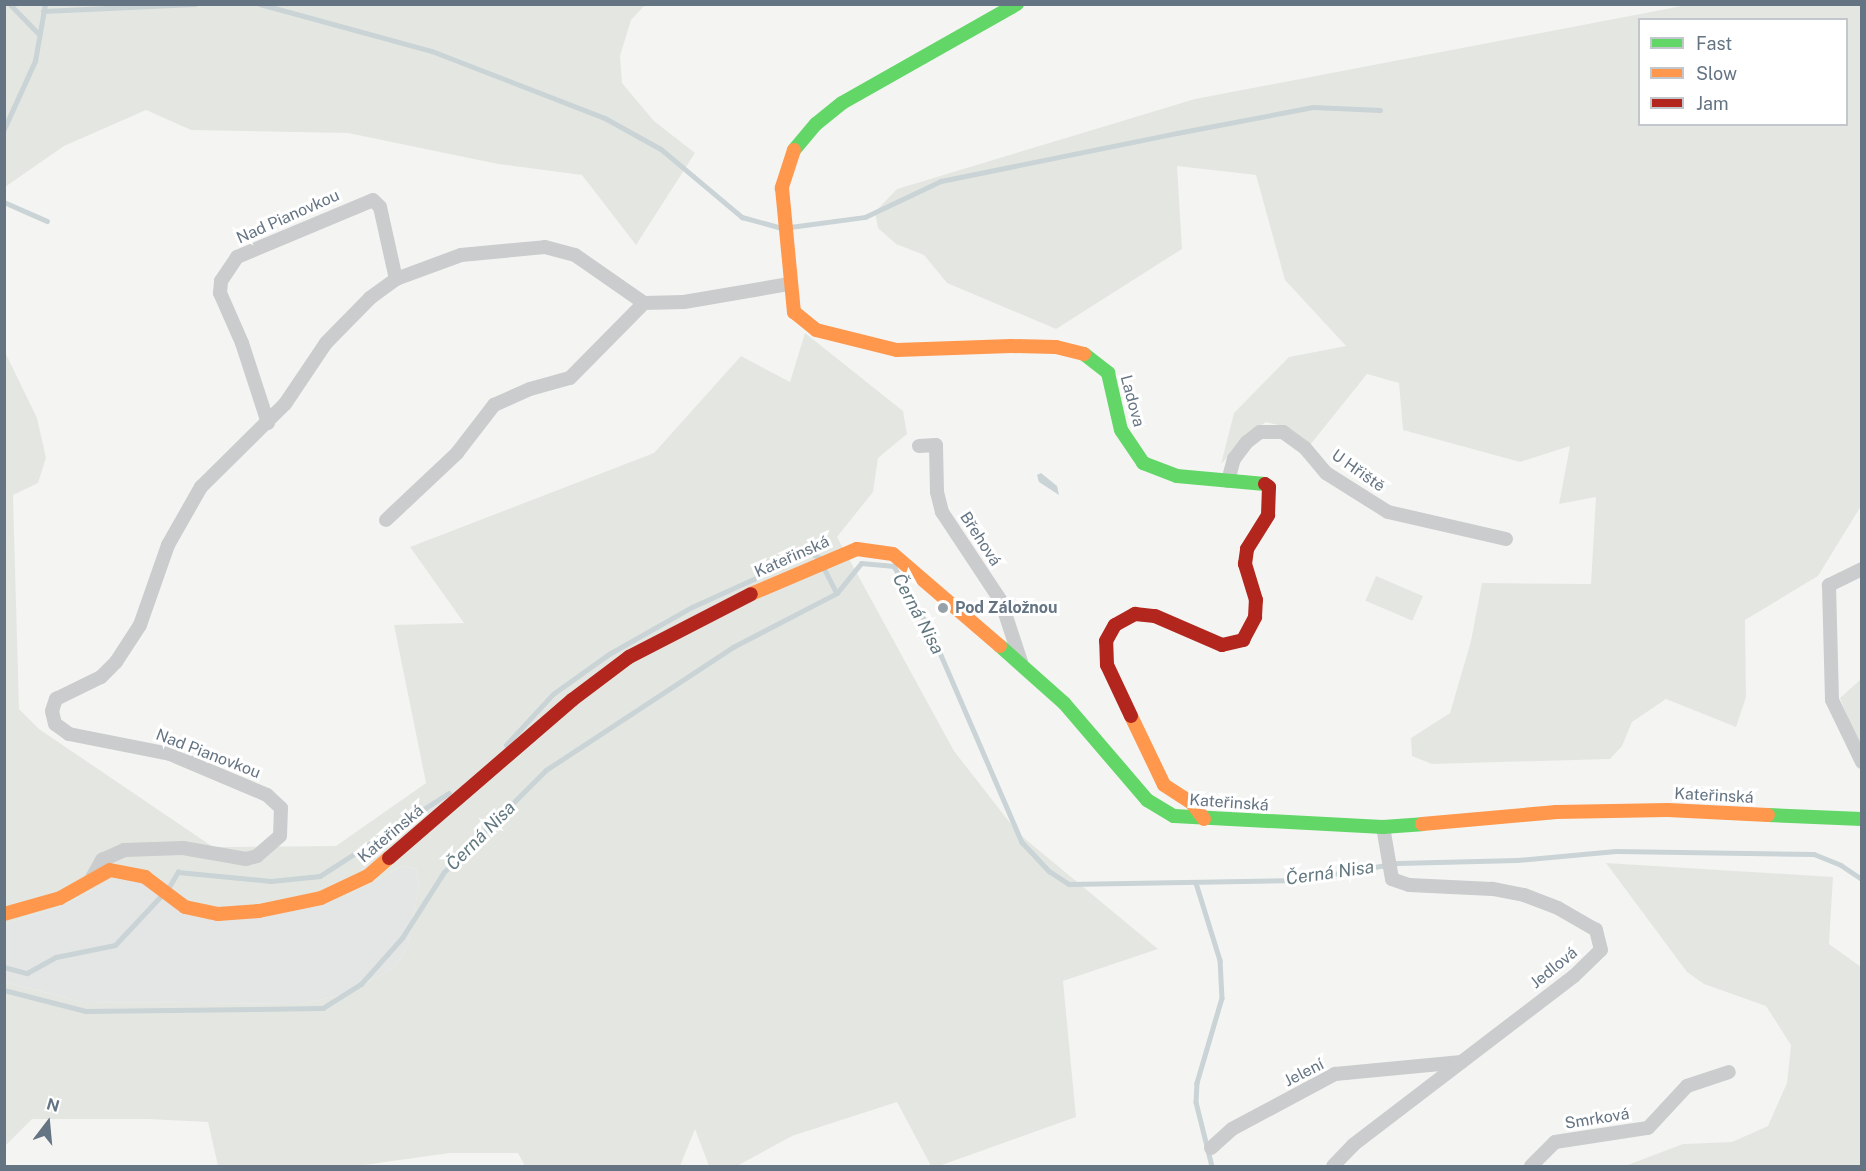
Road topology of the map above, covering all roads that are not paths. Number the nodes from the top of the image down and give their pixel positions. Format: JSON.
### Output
{"nodes":[{"id":1,"x":1017,"y":4,"type":"edge"},
{"id":2,"x":396,"y":279,"type":"junction"},
{"id":3,"x":789,"y":284,"type":"junction"},
{"id":4,"x":644,"y":303,"type":"junction"},
{"id":5,"x":268,"y":423,"type":"junction"},
{"id":6,"x":919,"y":446,"type":"dead end"},
{"id":7,"x":1228,"y":482,"type":"junction"},
{"id":8,"x":386,"y":520,"type":"dead end"},
{"id":9,"x":1506,"y":539,"type":"dead end"},
{"id":10,"x":1862,"y":569,"type":"edge"},
{"id":11,"x":1021,"y":662,"type":"junction"},
{"id":12,"x":1862,"y":762,"type":"edge"},
{"id":13,"x":1204,"y":819,"type":"junction"},
{"id":14,"x":1862,"y":819,"type":"edge"},
{"id":15,"x":1383,"y":827,"type":"junction"},
{"id":16,"x":92,"y":878,"type":"junction"},
{"id":17,"x":4,"y":914,"type":"edge"},
{"id":18,"x":1461,"y":1062,"type":"junction"},
{"id":19,"x":1729,"y":1072,"type":"dead end"},
{"id":20,"x":1211,"y":1148,"type":"dead end"},
{"id":21,"x":1333,"y":1167,"type":"edge"},
{"id":22,"x":1531,"y":1167,"type":"edge"}],
"edges":[{"from":1,"to":3,"type":"street","name":"Ladova"},
{"from":2,"to":4,"type":"street","name":"Nad Pianovkou"},
{"from":2,"to":5,"type":"street","name":"Nad Pianovkou"},
{"from":2,"to":5,"type":"street","name":"Nad Pianovkou"},
{"from":3,"to":4,"type":"street"},
{"from":3,"to":7,"type":"street","name":"Ladova"},
{"from":4,"to":8,"type":"street"},
{"from":5,"to":16,"type":"street","name":"Nad Pianovkou"},
{"from":6,"to":11,"type":"street","name":"Břehová"},
{"from":7,"to":9,"type":"street","name":"U Hřiště"},
{"from":7,"to":13,"type":"street","name":"Ladova"},
{"from":10,"to":12,"type":"street"},
{"from":11,"to":13,"type":"street","name":"Kateřinská"},
{"from":11,"to":16,"type":"street","name":"Kateřinská"},
{"from":13,"to":15,"type":"street","name":"Kateřinská"},
{"from":14,"to":15,"type":"street","name":"Kateřinská"},
{"from":15,"to":18,"type":"street","name":"Jedlová"},
{"from":16,"to":17,"type":"street","name":"Kateřinská"},
{"from":18,"to":20,"type":"street","name":"Jelení"},
{"from":18,"to":21,"type":"street","name":"Jedlová"},
{"from":19,"to":22,"type":"street","name":"Smrková"}]}
